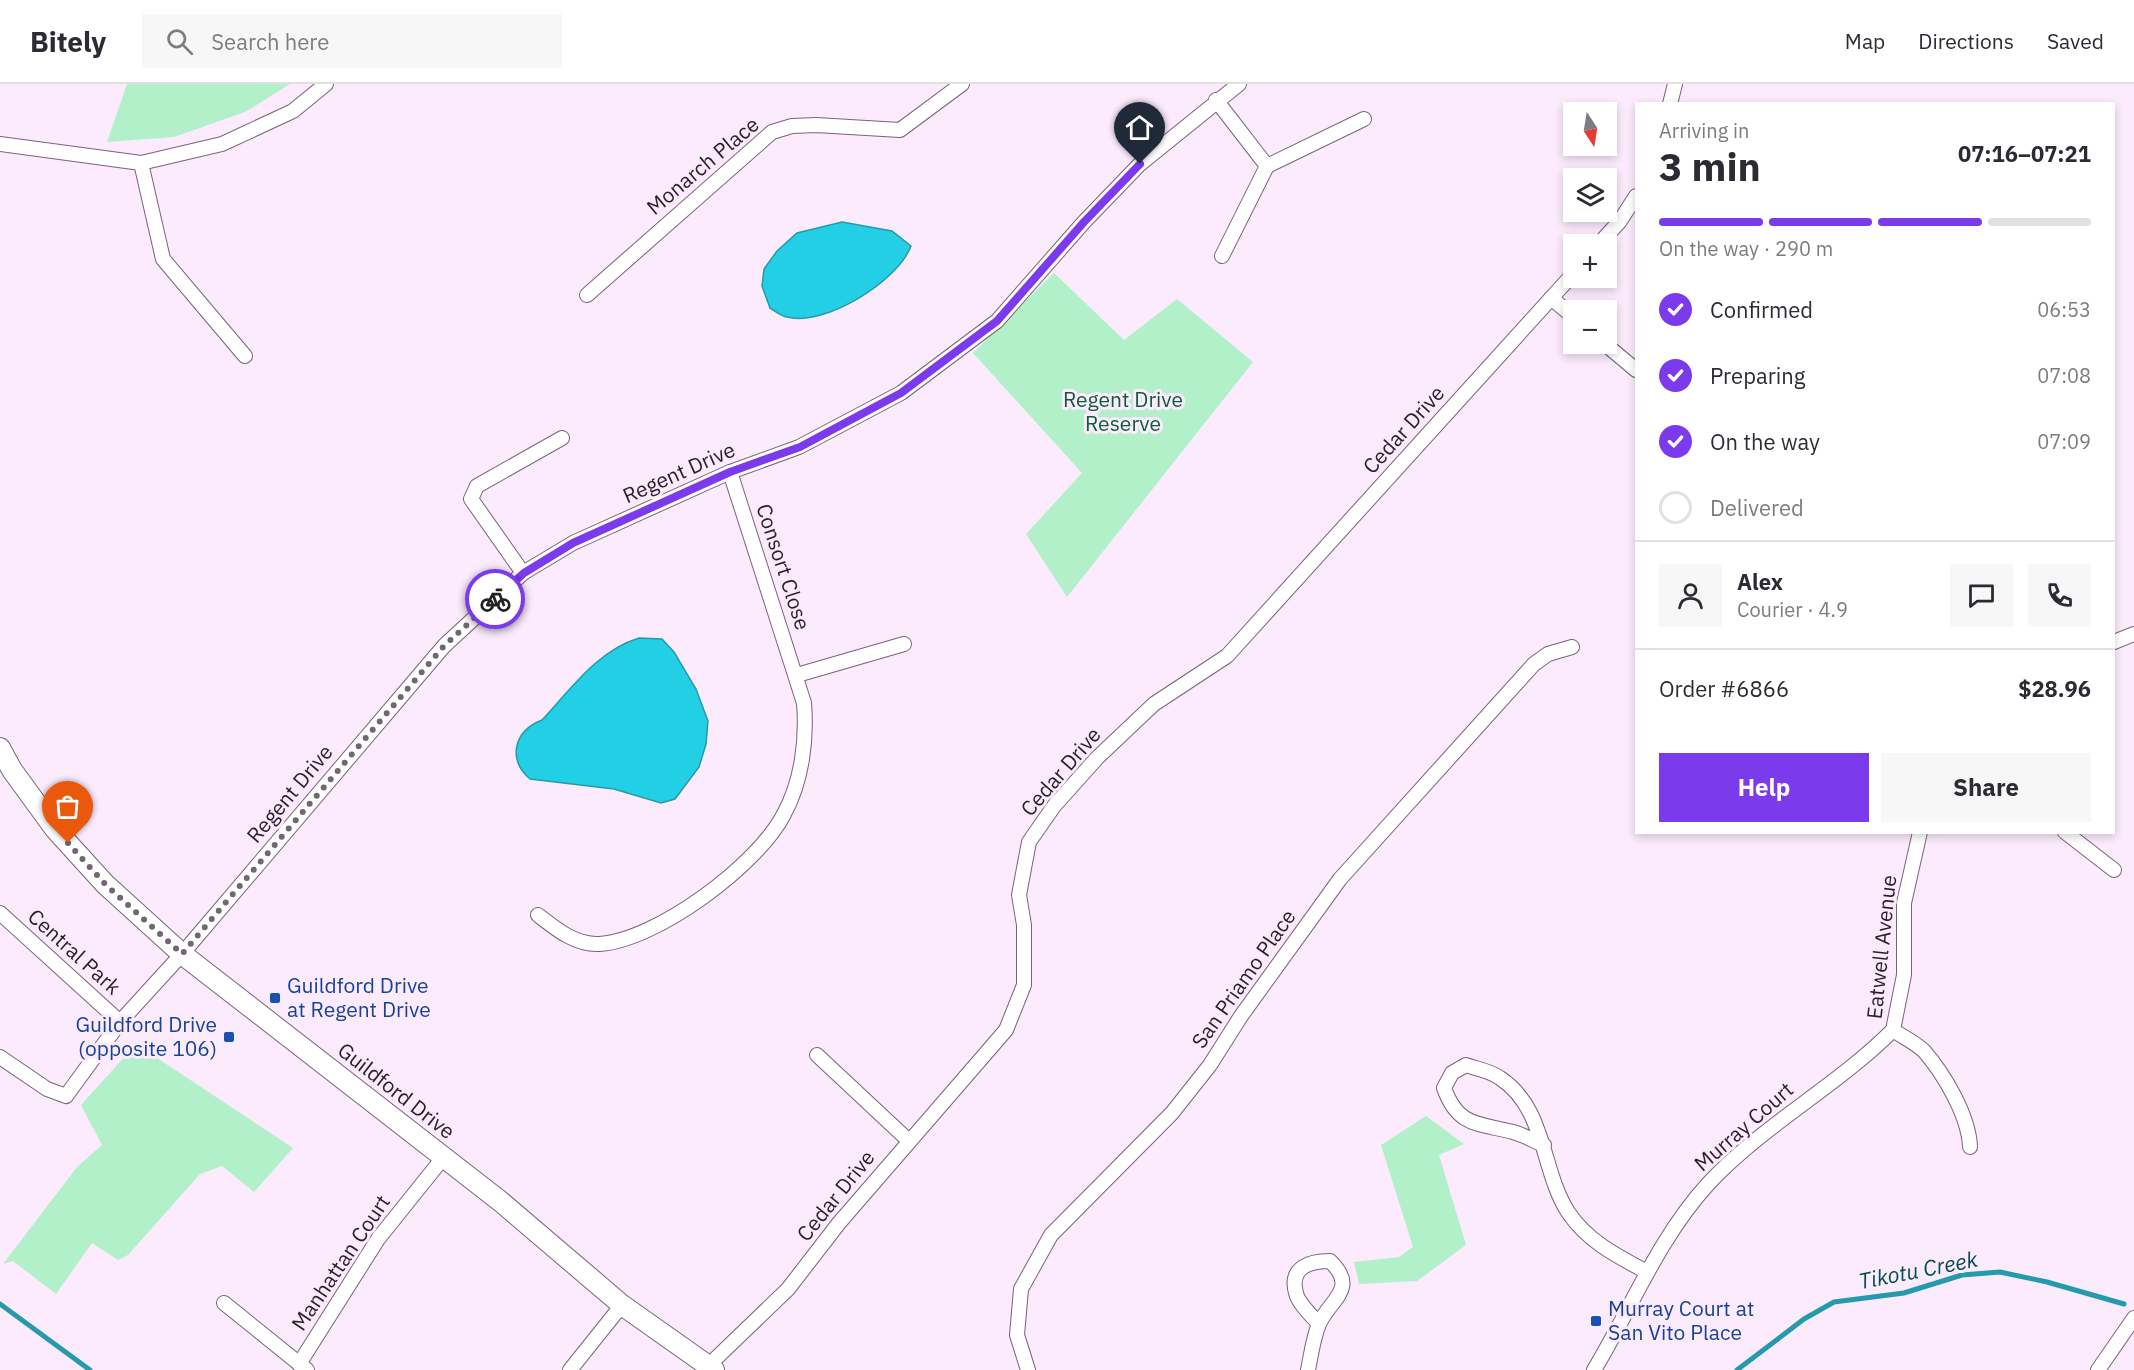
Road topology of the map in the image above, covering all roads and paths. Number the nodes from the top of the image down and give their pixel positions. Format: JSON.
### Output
{"nodes":[{"id":1,"x":326,"y":84,"type":"edge"},
{"id":2,"x":962,"y":84,"type":"edge"},
{"id":3,"x":1239,"y":84,"type":"edge"},
{"id":4,"x":1675,"y":84,"type":"edge"},
{"id":5,"x":1216,"y":100,"type":"junction"},
{"id":6,"x":1670,"y":102,"type":"edge"},
{"id":7,"x":1364,"y":119,"type":"dead end"},
{"id":8,"x":0,"y":144,"type":"edge"},
{"id":9,"x":141,"y":163,"type":"junction"},
{"id":10,"x":1267,"y":166,"type":"junction"},
{"id":11,"x":1635,"y":198,"type":"edge"},
{"id":12,"x":1608,"y":234,"type":"edge"},
{"id":13,"x":1222,"y":256,"type":"dead end"},
{"id":14,"x":1563,"y":285,"type":"edge"},
{"id":15,"x":587,"y":295,"type":"dead end"},
{"id":16,"x":1551,"y":298,"type":"junction"},
{"id":17,"x":1563,"y":308,"type":"edge"},
{"id":18,"x":1617,"y":354,"type":"edge"},
{"id":19,"x":245,"y":356,"type":"dead end"},
{"id":20,"x":1635,"y":369,"type":"edge"},
{"id":21,"x":562,"y":438,"type":"dead end"},
{"id":22,"x":730,"y":472,"type":"junction"},
{"id":23,"x":524,"y":573,"type":"junction"},
{"id":24,"x":2134,"y":634,"type":"edge"},
{"id":25,"x":2115,"y":642,"type":"edge"},
{"id":26,"x":904,"y":644,"type":"dead end"},
{"id":27,"x":1572,"y":647,"type":"dead end"},
{"id":28,"x":797,"y":675,"type":"junction"},
{"id":29,"x":0,"y":748,"type":"edge"},
{"id":30,"x":1920,"y":834,"type":"edge"},
{"id":31,"x":2068,"y":834,"type":"edge"},
{"id":32,"x":2114,"y":870,"type":"dead end"},
{"id":33,"x":0,"y":913,"type":"edge"},
{"id":34,"x":538,"y":915,"type":"dead end"},
{"id":35,"x":182,"y":954,"type":"junction"},
{"id":36,"x":120,"y":1022,"type":"junction"},
{"id":37,"x":1893,"y":1030,"type":"junction"},
{"id":38,"x":817,"y":1055,"type":"dead end"},
{"id":39,"x":0,"y":1057,"type":"edge"},
{"id":40,"x":909,"y":1141,"type":"junction"},
{"id":41,"x":1544,"y":1145,"type":"junction"},
{"id":42,"x":1970,"y":1147,"type":"dead end"},
{"id":43,"x":443,"y":1158,"type":"junction"},
{"id":44,"x":1647,"y":1272,"type":"junction"},
{"id":45,"x":224,"y":1303,"type":"dead end"},
{"id":46,"x":622,"y":1305,"type":"junction"},
{"id":47,"x":2134,"y":1318,"type":"edge"},
{"id":48,"x":1319,"y":1324,"type":"junction"},
{"id":49,"x":303,"y":1367,"type":"edge"},
{"id":50,"x":712,"y":1368,"type":"edge"},
{"id":51,"x":570,"y":1370,"type":"edge"},
{"id":52,"x":1028,"y":1370,"type":"edge"},
{"id":53,"x":1308,"y":1370,"type":"edge"},
{"id":54,"x":1594,"y":1370,"type":"edge"},
{"id":55,"x":2098,"y":1370,"type":"edge"}],
"edges":[{"from":1,"to":9,"type":"street"},
{"from":2,"to":15,"type":"street","name":"Monarch Place"},
{"from":3,"to":5,"type":"street","name":"Regent Drive"},
{"from":4,"to":6,"type":"street"},
{"from":5,"to":10,"type":"street"},
{"from":5,"to":22,"type":"street","name":"Regent Drive"},
{"from":7,"to":10,"type":"street"},
{"from":8,"to":9,"type":"street"},
{"from":9,"to":19,"type":"street"},
{"from":10,"to":13,"type":"street"},
{"from":11,"to":12,"type":"street"},
{"from":14,"to":16,"type":"street","name":"Cedar Drive"},
{"from":16,"to":17,"type":"street"},
{"from":16,"to":40,"type":"street","name":"Cedar Drive"},
{"from":18,"to":20,"type":"street"},
{"from":21,"to":23,"type":"street"},
{"from":22,"to":23,"type":"street","name":"Regent Drive"},
{"from":22,"to":28,"type":"street","name":"Consort Close"},
{"from":23,"to":35,"type":"street","name":"Regent Drive"},
{"from":24,"to":25,"type":"street"},
{"from":26,"to":28,"type":"street"},
{"from":27,"to":52,"type":"street","name":"San Priamo Place"},
{"from":28,"to":34,"type":"street","name":"Consort Close"},
{"from":29,"to":35,"type":"street","name":"Guildford Drive"},
{"from":30,"to":37,"type":"street","name":"Eatwell Avenue"},
{"from":31,"to":32,"type":"street"},
{"from":33,"to":36,"type":"street","name":"Central Park"},
{"from":35,"to":36,"type":"street","name":"Central Park"},
{"from":35,"to":43,"type":"street","name":"Guildford Drive"},
{"from":36,"to":39,"type":"street","name":"Central Park"},
{"from":37,"to":42,"type":"street","name":"Eatwell Avenue"},
{"from":37,"to":44,"type":"street","name":"Murray Court"},
{"from":38,"to":40,"type":"street"},
{"from":40,"to":50,"type":"street","name":"Cedar Drive"},
{"from":41,"to":41,"type":"street"},
{"from":41,"to":44,"type":"street"},
{"from":43,"to":46,"type":"street","name":"Guildford Drive"},
{"from":43,"to":49,"type":"street","name":"Manhattan Court"},
{"from":44,"to":54,"type":"street","name":"Murray Court"},
{"from":45,"to":49,"type":"street","name":"Manhattan Court"},
{"from":46,"to":50,"type":"street","name":"Guildford Drive"},
{"from":46,"to":51,"type":"street"},
{"from":47,"to":55,"type":"street"},
{"from":48,"to":48,"type":"street"},
{"from":48,"to":53,"type":"street"}]}
